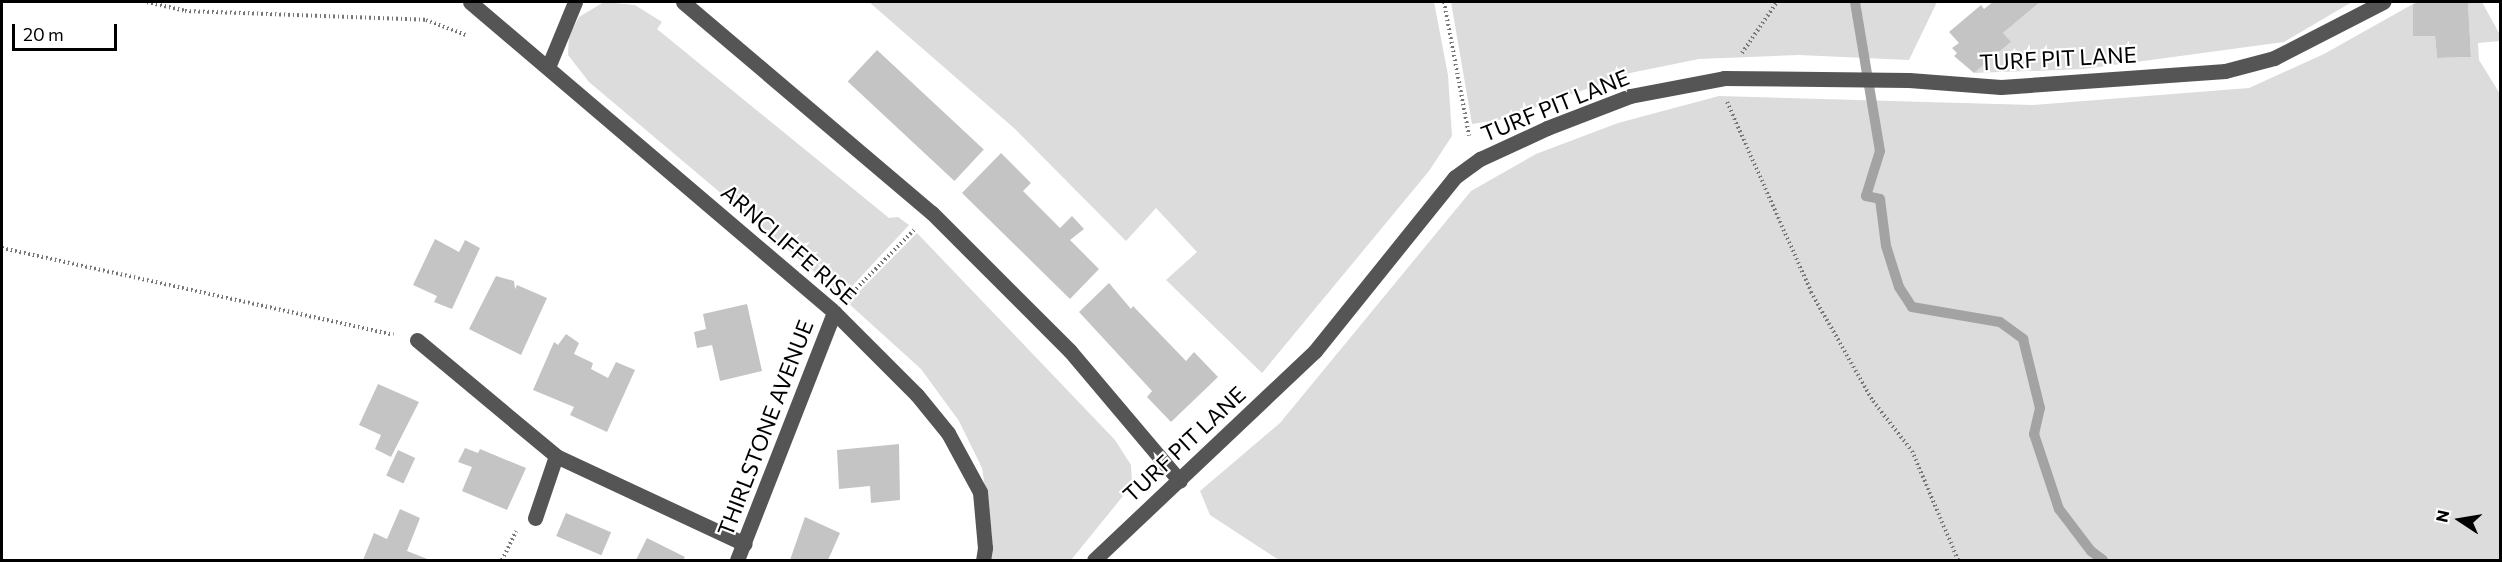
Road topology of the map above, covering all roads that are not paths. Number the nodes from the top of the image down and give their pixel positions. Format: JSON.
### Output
{"nodes":[{"id":1,"x":470,"y":2,"type":"edge"},
{"id":2,"x":574,"y":2,"type":"edge"},
{"id":3,"x":683,"y":2,"type":"edge"},
{"id":4,"x":2383,"y":2,"type":"edge"},
{"id":5,"x":549,"y":66,"type":"junction"},
{"id":6,"x":834,"y":312,"type":"junction"},
{"id":7,"x":417,"y":340,"type":"road end"},
{"id":8,"x":556,"y":456,"type":"junction"},
{"id":9,"x":1180,"y":481,"type":"junction"},
{"id":10,"x":535,"y":518,"type":"dead end"},
{"id":11,"x":745,"y":544,"type":"junction"},
{"id":12,"x":984,"y":554,"type":"edge"},
{"id":13,"x":737,"y":561,"type":"edge"},
{"id":14,"x":1094,"y":561,"type":"edge"}],
"edges":[{"from":1,"to":5,"type":"street","name":"ARNCLIFFE RISE"},
{"from":2,"to":5,"type":"street"},
{"from":3,"to":9,"type":"street"},
{"from":4,"to":9,"type":"street","name":"TURF PIT LANE"},
{"from":5,"to":6,"type":"street","name":"ARNCLIFFE RISE"},
{"from":6,"to":11,"type":"street","name":"THIRLSTONE AVENUE"},
{"from":6,"to":12,"type":"street","name":"ARNCLIFFE RISE"},
{"from":7,"to":8,"type":"street"},
{"from":8,"to":10,"type":"street"},
{"from":8,"to":11,"type":"street"},
{"from":9,"to":14,"type":"street","name":"TURF PIT LANE"},
{"from":11,"to":13,"type":"street","name":"THIRLSTONE AVENUE"}]}
